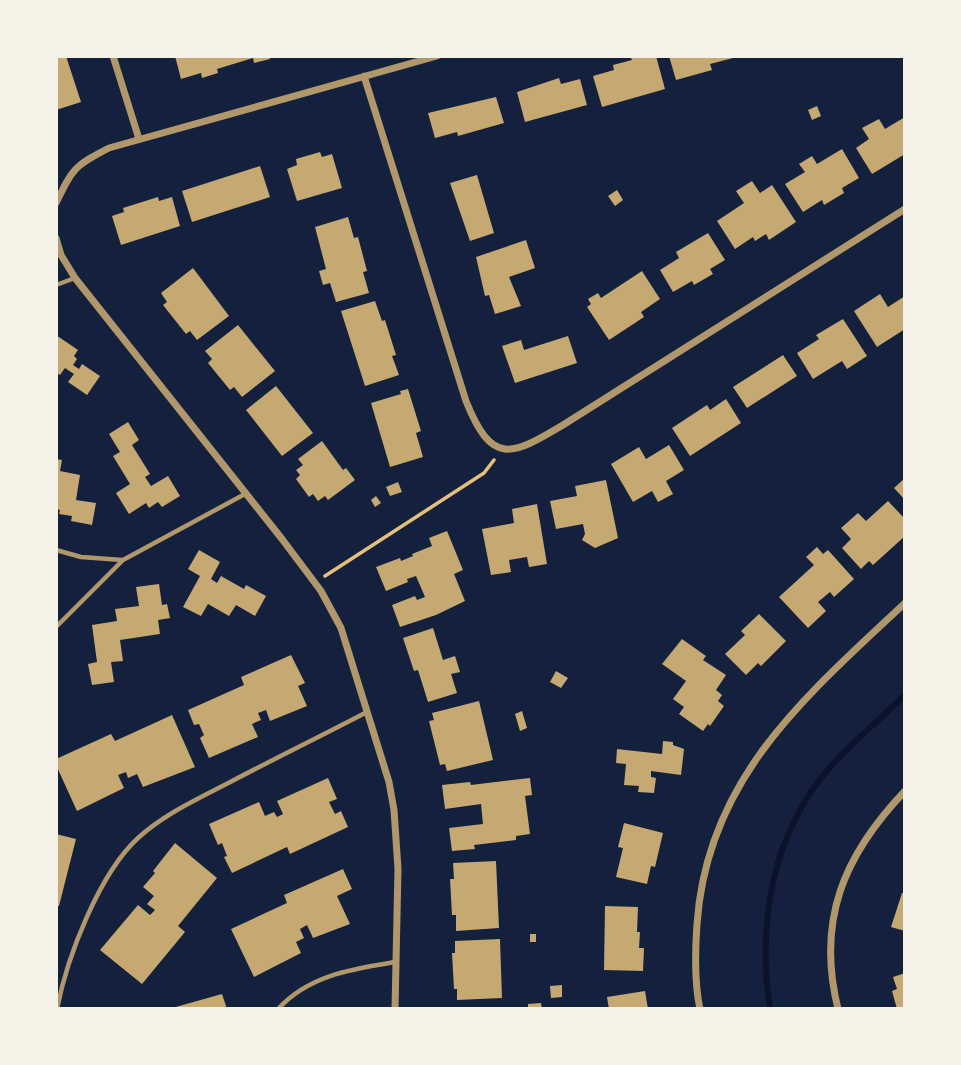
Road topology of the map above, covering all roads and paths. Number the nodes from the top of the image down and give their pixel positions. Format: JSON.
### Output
{"nodes":[{"id":1,"x":113,"y":56,"type":"edge"},
{"id":2,"x":437,"y":56,"type":"edge"},
{"id":3,"x":364,"y":76,"type":"junction"},
{"id":4,"x":139,"y":139,"type":"junction"},
{"id":5,"x":56,"y":203,"type":"edge"},
{"id":6,"x":905,"y":209,"type":"edge"},
{"id":7,"x":56,"y":238,"type":"edge"},
{"id":8,"x":75,"y":278,"type":"junction"},
{"id":9,"x":56,"y":285,"type":"edge"},
{"id":10,"x":500,"y":448,"type":"junction"},
{"id":11,"x":246,"y":494,"type":"junction"},
{"id":12,"x":56,"y":550,"type":"edge"},
{"id":13,"x":123,"y":560,"type":"junction"},
{"id":14,"x":314,"y":583,"type":"junction"},
{"id":15,"x":905,"y":603,"type":"edge"},
{"id":16,"x":56,"y":627,"type":"edge"},
{"id":17,"x":368,"y":712,"type":"junction"},
{"id":18,"x":905,"y":791,"type":"edge"},
{"id":19,"x":395,"y":962,"type":"junction"},
{"id":20,"x":57,"y":1009,"type":"edge"},
{"id":21,"x":278,"y":1009,"type":"edge"},
{"id":22,"x":395,"y":1009,"type":"edge"},
{"id":23,"x":700,"y":1009,"type":"edge"},
{"id":24,"x":838,"y":1009,"type":"edge"}],
"edges":[{"from":1,"to":4,"type":"street"},
{"from":2,"to":3,"type":"street"},
{"from":3,"to":4,"type":"street"},
{"from":3,"to":10,"type":"street"},
{"from":4,"to":5,"type":"street"},
{"from":6,"to":10,"type":"street"},
{"from":7,"to":8,"type":"street"},
{"from":8,"to":9,"type":"lane"},
{"from":8,"to":11,"type":"street"},
{"from":10,"to":14,"type":"path"},
{"from":11,"to":13,"type":"lane"},
{"from":11,"to":14,"type":"street"},
{"from":12,"to":13,"type":"lane"},
{"from":13,"to":16,"type":"lane"},
{"from":14,"to":17,"type":"street"},
{"from":15,"to":23,"type":"street"},
{"from":17,"to":19,"type":"street"},
{"from":17,"to":20,"type":"lane"},
{"from":18,"to":24,"type":"street"},
{"from":19,"to":21,"type":"lane"},
{"from":19,"to":22,"type":"street"}]}
